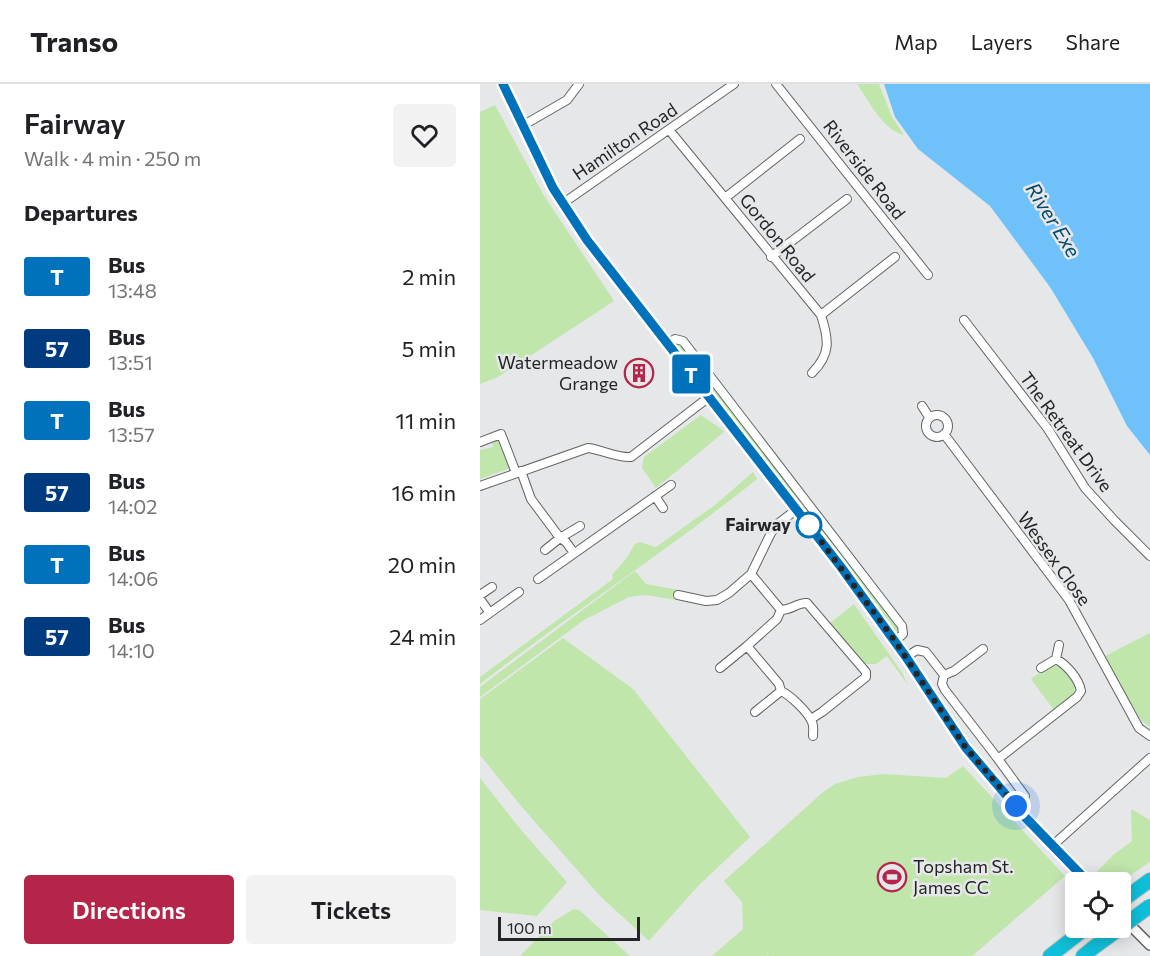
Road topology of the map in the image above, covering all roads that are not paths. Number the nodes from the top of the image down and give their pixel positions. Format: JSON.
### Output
{"nodes":[{"id":1,"x":503,"y":84,"type":"edge"},
{"id":2,"x":579,"y":84,"type":"edge"},
{"id":3,"x":734,"y":84,"type":"edge"},
{"id":4,"x":776,"y":84,"type":"edge"},
{"id":5,"x":522,"y":126,"type":"junction"},
{"id":6,"x":670,"y":130,"type":"junction"},
{"id":7,"x":800,"y":139,"type":"dead end"},
{"id":8,"x":725,"y":198,"type":"junction"},
{"id":9,"x":847,"y":200,"type":"dead end"},
{"id":10,"x":562,"y":204,"type":"junction"},
{"id":11,"x":771,"y":256,"type":"junction"},
{"id":12,"x":895,"y":257,"type":"dead end"},
{"id":13,"x":928,"y":275,"type":"dead end"},
{"id":14,"x":820,"y":315,"type":"junction"},
{"id":15,"x":964,"y":320,"type":"dead end"},
{"id":16,"x":666,"y":344,"type":"junction"},
{"id":17,"x":812,"y":373,"type":"dead end"},
{"id":18,"x":709,"y":397,"type":"junction"},
{"id":19,"x":922,"y":406,"type":"dead end"},
{"id":20,"x":929,"y":417,"type":"junction"},
{"id":21,"x":944,"y":434,"type":"junction"},
{"id":22,"x":480,"y":442,"type":"edge"},
{"id":23,"x":518,"y":472,"type":"junction"},
{"id":24,"x":671,"y":485,"type":"dead end"},
{"id":25,"x":480,"y":486,"type":"edge"},
{"id":26,"x":655,"y":496,"type":"junction"},
{"id":27,"x":663,"y":508,"type":"dead end"},
{"id":28,"x":797,"y":509,"type":"junction"},
{"id":29,"x":580,"y":525,"type":"dead end"},
{"id":30,"x":560,"y":538,"type":"junction"},
{"id":31,"x":546,"y":549,"type":"dead end"},
{"id":32,"x":574,"y":553,"type":"junction"},
{"id":33,"x":1150,"y":556,"type":"edge"},
{"id":34,"x":751,"y":574,"type":"junction"},
{"id":35,"x":538,"y":579,"type":"dead end"},
{"id":36,"x":492,"y":587,"type":"dead end"},
{"id":37,"x":519,"y":592,"type":"dead end"},
{"id":38,"x":678,"y":595,"type":"dead end"},
{"id":39,"x":480,"y":597,"type":"edge"},
{"id":40,"x":781,"y":610,"type":"junction"},
{"id":41,"x":490,"y":613,"type":"junction"},
{"id":42,"x":480,"y":620,"type":"edge"},
{"id":43,"x":895,"y":641,"type":"junction"},
{"id":44,"x":1059,"y":645,"type":"dead end"},
{"id":45,"x":747,"y":646,"type":"junction"},
{"id":46,"x":983,"y":649,"type":"dead end"},
{"id":47,"x":906,"y":657,"type":"junction"},
{"id":48,"x":1056,"y":659,"type":"junction"},
{"id":49,"x":720,"y":668,"type":"dead end"},
{"id":50,"x":1041,"y":668,"type":"dead end"},
{"id":51,"x":944,"y":675,"type":"junction"},
{"id":52,"x":781,"y":691,"type":"junction"},
{"id":53,"x":755,"y":712,"type":"dead end"},
{"id":54,"x":811,"y":719,"type":"junction"},
{"id":55,"x":813,"y":736,"type":"dead end"},
{"id":56,"x":1150,"y":736,"type":"edge"},
{"id":57,"x":1150,"y":758,"type":"edge"},
{"id":58,"x":998,"y":759,"type":"junction"},
{"id":59,"x":1025,"y":796,"type":"dead end"},
{"id":60,"x":1052,"y":846,"type":"junction"},
{"id":61,"x":1078,"y":872,"type":"edge"},
{"id":62,"x":1146,"y":883,"type":"edge"},
{"id":63,"x":1131,"y":894,"type":"edge"},
{"id":64,"x":1150,"y":906,"type":"edge"},
{"id":65,"x":1131,"y":926,"type":"edge"},
{"id":66,"x":1072,"y":938,"type":"edge"},
{"id":67,"x":1150,"y":945,"type":"edge"},
{"id":68,"x":1088,"y":952,"type":"edge"},
{"id":69,"x":1050,"y":956,"type":"edge"}],
"edges":[{"from":1,"to":5,"type":"street"},
{"from":2,"to":5,"type":"street"},
{"from":3,"to":6,"type":"street","name":"Hamilton Road"},
{"from":4,"to":13,"type":"street","name":"Riverside Road"},
{"from":5,"to":10,"type":"street"},
{"from":6,"to":8,"type":"street","name":"Gordon Road"},
{"from":6,"to":10,"type":"street","name":"Hamilton Road"},
{"from":7,"to":8,"type":"street"},
{"from":8,"to":11,"type":"street","name":"Gordon Road"},
{"from":9,"to":11,"type":"street"},
{"from":10,"to":16,"type":"street"},
{"from":11,"to":14,"type":"street","name":"Gordon Road"},
{"from":12,"to":14,"type":"street"},
{"from":14,"to":17,"type":"street","name":"Gordon Road"},
{"from":15,"to":33,"type":"street","name":"The Retreat Drive"},
{"from":16,"to":18,"type":"street"},
{"from":16,"to":43,"type":"street"},
{"from":18,"to":23,"type":"street"},
{"from":18,"to":28,"type":"street"},
{"from":19,"to":20,"type":"street","name":"Wessex Close"},
{"from":20,"to":21,"type":"street","name":"Wessex Close"},
{"from":20,"to":21,"type":"street","name":"Wessex Close"},
{"from":21,"to":56,"type":"street","name":"Wessex Close"},
{"from":22,"to":23,"type":"street"},
{"from":23,"to":25,"type":"street"},
{"from":23,"to":30,"type":"street"},
{"from":24,"to":26,"type":"street"},
{"from":26,"to":27,"type":"street"},
{"from":26,"to":32,"type":"street"},
{"from":28,"to":34,"type":"street"},
{"from":28,"to":43,"type":"street"},
{"from":29,"to":30,"type":"street"},
{"from":30,"to":31,"type":"street"},
{"from":30,"to":32,"type":"street"},
{"from":32,"to":35,"type":"street"},
{"from":34,"to":38,"type":"street"},
{"from":34,"to":40,"type":"street"},
{"from":36,"to":39,"type":"street"},
{"from":37,"to":41,"type":"street"},
{"from":39,"to":41,"type":"street"},
{"from":40,"to":45,"type":"street"},
{"from":40,"to":54,"type":"street"},
{"from":41,"to":42,"type":"street"},
{"from":43,"to":47,"type":"street"},
{"from":44,"to":48,"type":"street"},
{"from":45,"to":49,"type":"street"},
{"from":45,"to":52,"type":"street"},
{"from":46,"to":51,"type":"street"},
{"from":47,"to":51,"type":"street"},
{"from":47,"to":60,"type":"street"},
{"from":48,"to":50,"type":"street"},
{"from":48,"to":58,"type":"street"},
{"from":51,"to":58,"type":"street"},
{"from":52,"to":53,"type":"street"},
{"from":52,"to":54,"type":"street"},
{"from":54,"to":55,"type":"street"},
{"from":57,"to":60,"type":"street"},
{"from":58,"to":59,"type":"street"},
{"from":60,"to":61,"type":"street"},
{"from":62,"to":63,"type":"highway"},
{"from":64,"to":68,"type":"highway","bridge":true},
{"from":65,"to":67,"type":"street"},
{"from":66,"to":69,"type":"highway"}]}
